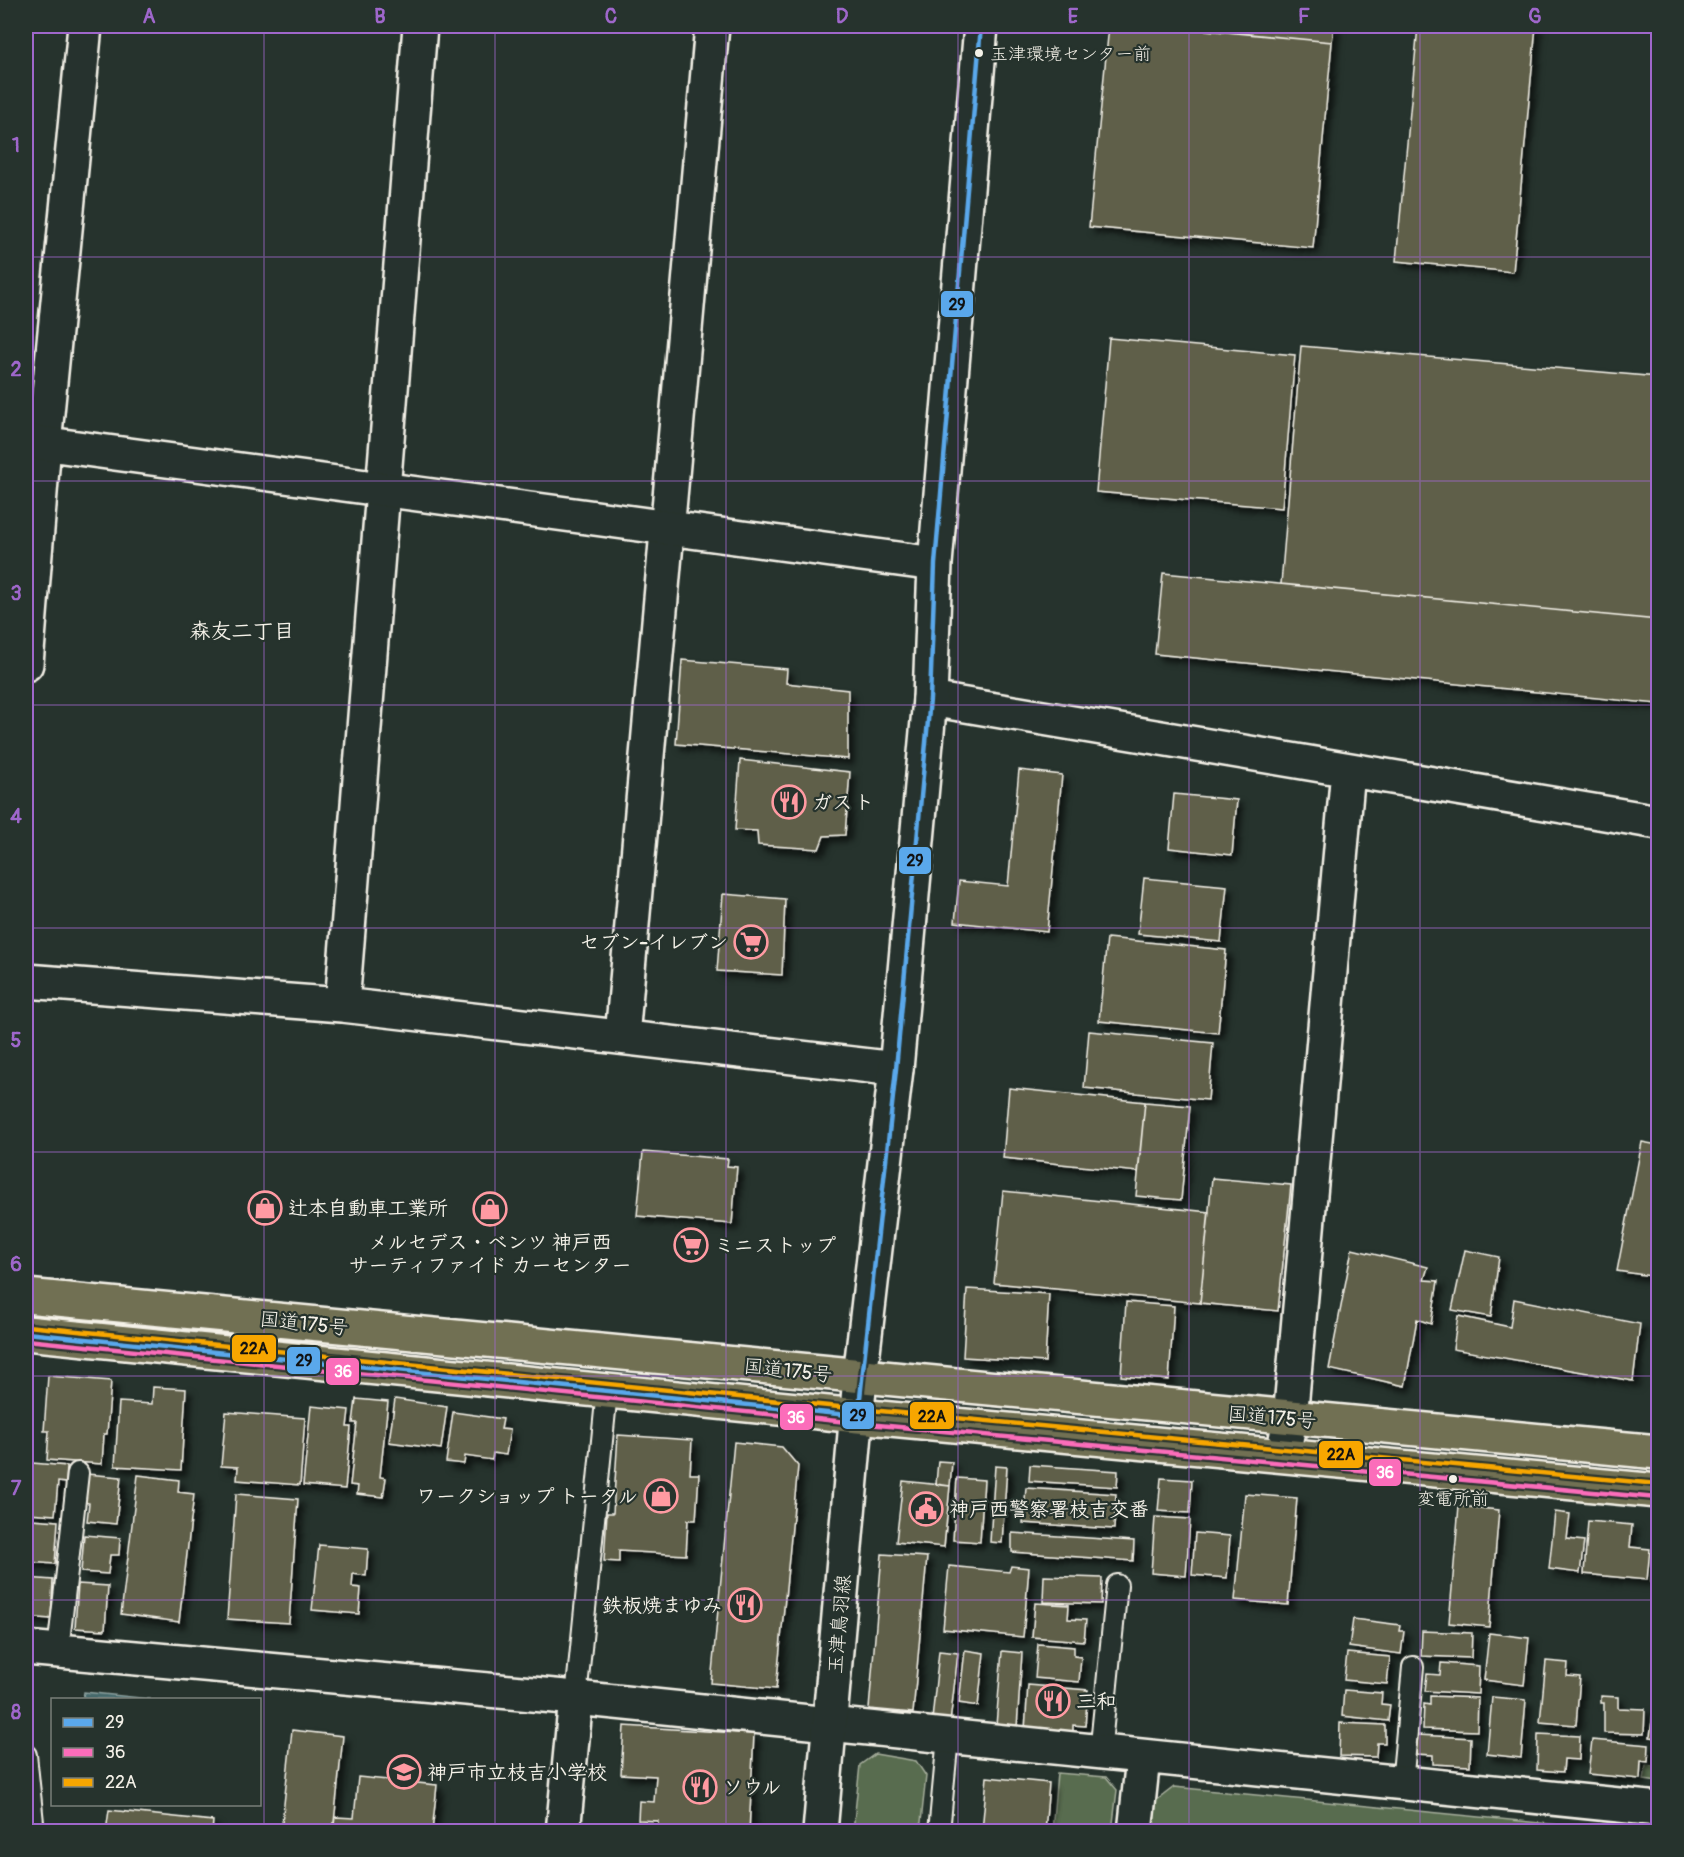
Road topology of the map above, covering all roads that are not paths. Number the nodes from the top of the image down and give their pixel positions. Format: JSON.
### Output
{"nodes":[{"id":1,"x":85,"y":26,"type":"edge"},
{"id":2,"x":420,"y":26,"type":"edge"},
{"id":3,"x":712,"y":26,"type":"edge"},
{"id":4,"x":981,"y":26,"type":"edge"},
{"id":5,"x":35,"y":443,"type":"edge"},
{"id":6,"x":383,"y":489,"type":"junction"},
{"id":7,"x":669,"y":528,"type":"junction"},
{"id":8,"x":935,"y":564,"type":"junction"},
{"id":9,"x":26,"y":664,"type":"edge"},
{"id":10,"x":930,"y":699,"type":"junction"},
{"id":11,"x":1348,"y":770,"type":"junction"},
{"id":12,"x":1659,"y":822,"type":"edge"},
{"id":13,"x":26,"y":981,"type":"edge"},
{"id":14,"x":342,"y":1005,"type":"junction"},
{"id":15,"x":622,"y":1037,"type":"junction"},
{"id":16,"x":896,"y":1069,"type":"junction"},
{"id":17,"x":26,"y":1296,"type":"edge"},
{"id":18,"x":26,"y":1333,"type":"edge"},
{"id":19,"x":860,"y":1377,"type":"junction"},
{"id":20,"x":607,"y":1391,"type":"junction"},
{"id":21,"x":858,"y":1416,"type":"junction"},
{"id":22,"x":1290,"y":1419,"type":"junction"},
{"id":23,"x":1659,"y":1452,"type":"edge"},
{"id":24,"x":1283,"y":1455,"type":"junction"},
{"id":25,"x":78,"y":1473,"type":"dead end"},
{"id":26,"x":1659,"y":1491,"type":"edge"},
{"id":27,"x":1117,"y":1585,"type":"dead end"},
{"id":28,"x":26,"y":1648,"type":"edge"},
{"id":29,"x":58,"y":1651,"type":"junction"},
{"id":30,"x":1413,"y":1667,"type":"dead end"},
{"id":31,"x":576,"y":1698,"type":"junction"},
{"id":32,"x":830,"y":1724,"type":"junction"},
{"id":33,"x":948,"y":1737,"type":"junction"},
{"id":34,"x":1100,"y":1754,"type":"junction"},
{"id":35,"x":26,"y":1755,"type":"edge"},
{"id":36,"x":1143,"y":1758,"type":"junction"},
{"id":37,"x":1402,"y":1784,"type":"junction"},
{"id":38,"x":1659,"y":1809,"type":"edge"},
{"id":39,"x":34,"y":1832,"type":"edge"},
{"id":40,"x":563,"y":1832,"type":"edge"},
{"id":41,"x":820,"y":1832,"type":"edge"},
{"id":42,"x":939,"y":1832,"type":"edge"},
{"id":43,"x":1136,"y":1832,"type":"edge"}],
"edges":[{"from":1,"to":5,"type":"street"},
{"from":2,"to":6,"type":"street"},
{"from":3,"to":7,"type":"street"},
{"from":4,"to":8,"type":"street"},
{"from":5,"to":6,"type":"street"},
{"from":5,"to":9,"type":"street"},
{"from":6,"to":7,"type":"street"},
{"from":6,"to":14,"type":"street"},
{"from":7,"to":8,"type":"street"},
{"from":7,"to":15,"type":"street"},
{"from":8,"to":10,"type":"street"},
{"from":10,"to":11,"type":"street"},
{"from":10,"to":16,"type":"street"},
{"from":11,"to":12,"type":"street"},
{"from":11,"to":22,"type":"street"},
{"from":13,"to":14,"type":"street"},
{"from":14,"to":15,"type":"street"},
{"from":15,"to":16,"type":"street"},
{"from":16,"to":19,"type":"street"},
{"from":17,"to":19,"type":"highway","name":"国道175号"},
{"from":18,"to":20,"type":"highway","name":"国道175号"},
{"from":19,"to":21,"type":"street","name":"玉津鳥羽線"},
{"from":19,"to":22,"type":"highway","name":"国道175号"},
{"from":20,"to":21,"type":"highway","name":"国道175号"},
{"from":20,"to":31,"type":"lane"},
{"from":21,"to":24,"type":"highway","name":"国道175号"},
{"from":21,"to":32,"type":"street","name":"玉津鳥羽線"},
{"from":22,"to":23,"type":"highway","name":"国道175号"},
{"from":22,"to":24,"type":"street"},
{"from":24,"to":26,"type":"highway","name":"国道175号"},
{"from":25,"to":29,"type":"lane"},
{"from":27,"to":34,"type":"lane"},
{"from":28,"to":29,"type":"street"},
{"from":29,"to":31,"type":"street"},
{"from":30,"to":37,"type":"lane"},
{"from":31,"to":32,"type":"street"},
{"from":31,"to":40,"type":"street"},
{"from":32,"to":33,"type":"street"},
{"from":32,"to":41,"type":"street","name":"玉津鳥羽線"},
{"from":33,"to":34,"type":"street"},
{"from":33,"to":42,"type":"lane"},
{"from":34,"to":36,"type":"street"},
{"from":35,"to":39,"type":"lane"},
{"from":36,"to":37,"type":"street"},
{"from":36,"to":43,"type":"street"},
{"from":37,"to":38,"type":"street"}]}
